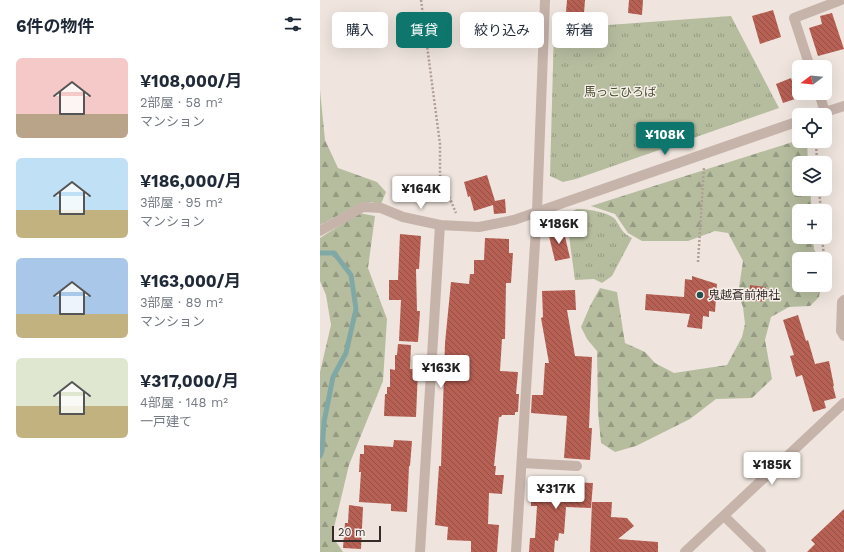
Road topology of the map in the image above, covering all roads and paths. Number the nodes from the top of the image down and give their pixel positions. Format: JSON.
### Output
{"nodes":[{"id":1,"x":422,"y":0,"type":"edge"},
{"id":2,"x":545,"y":0,"type":"edge"},
{"id":3,"x":841,"y":0,"type":"edge"},
{"id":4,"x":808,"y":60,"type":"edge"},
{"id":5,"x":844,"y":106,"type":"edge"},
{"id":6,"x":832,"y":110,"type":"edge"},
{"id":7,"x":792,"y":123,"type":"edge"},
{"id":8,"x":705,"y":154,"type":"junction"},
{"id":9,"x":537,"y":211,"type":"junction"},
{"id":10,"x":440,"y":225,"type":"junction"},
{"id":11,"x":462,"y":226,"type":"junction"},
{"id":12,"x":320,"y":231,"type":"edge"},
{"id":13,"x":698,"y":262,"type":"dead end"},
{"id":14,"x":844,"y":300,"type":"edge"},
{"id":15,"x":844,"y":336,"type":"edge"},
{"id":16,"x":844,"y":403,"type":"edge"},
{"id":17,"x":522,"y":463,"type":"junction"},
{"id":18,"x":577,"y":466,"type":"dead end"},
{"id":19,"x":724,"y":516,"type":"junction"},
{"id":20,"x":420,"y":552,"type":"edge"},
{"id":21,"x":516,"y":552,"type":"edge"},
{"id":22,"x":686,"y":552,"type":"edge"},
{"id":23,"x":761,"y":552,"type":"edge"}],
"edges":[{"from":1,"to":11,"type":"path"},
{"from":2,"to":9,"type":"street"},
{"from":3,"to":4,"type":"street"},
{"from":5,"to":6,"type":"street"},
{"from":7,"to":8,"type":"street"},
{"from":8,"to":9,"type":"street"},
{"from":8,"to":13,"type":"path"},
{"from":9,"to":11,"type":"street"},
{"from":9,"to":17,"type":"street"},
{"from":10,"to":11,"type":"street"},
{"from":10,"to":12,"type":"street"},
{"from":10,"to":20,"type":"street"},
{"from":14,"to":15,"type":"street"},
{"from":16,"to":19,"type":"street"},
{"from":17,"to":18,"type":"street"},
{"from":17,"to":21,"type":"street"},
{"from":19,"to":22,"type":"street"},
{"from":19,"to":23,"type":"street"}]}
